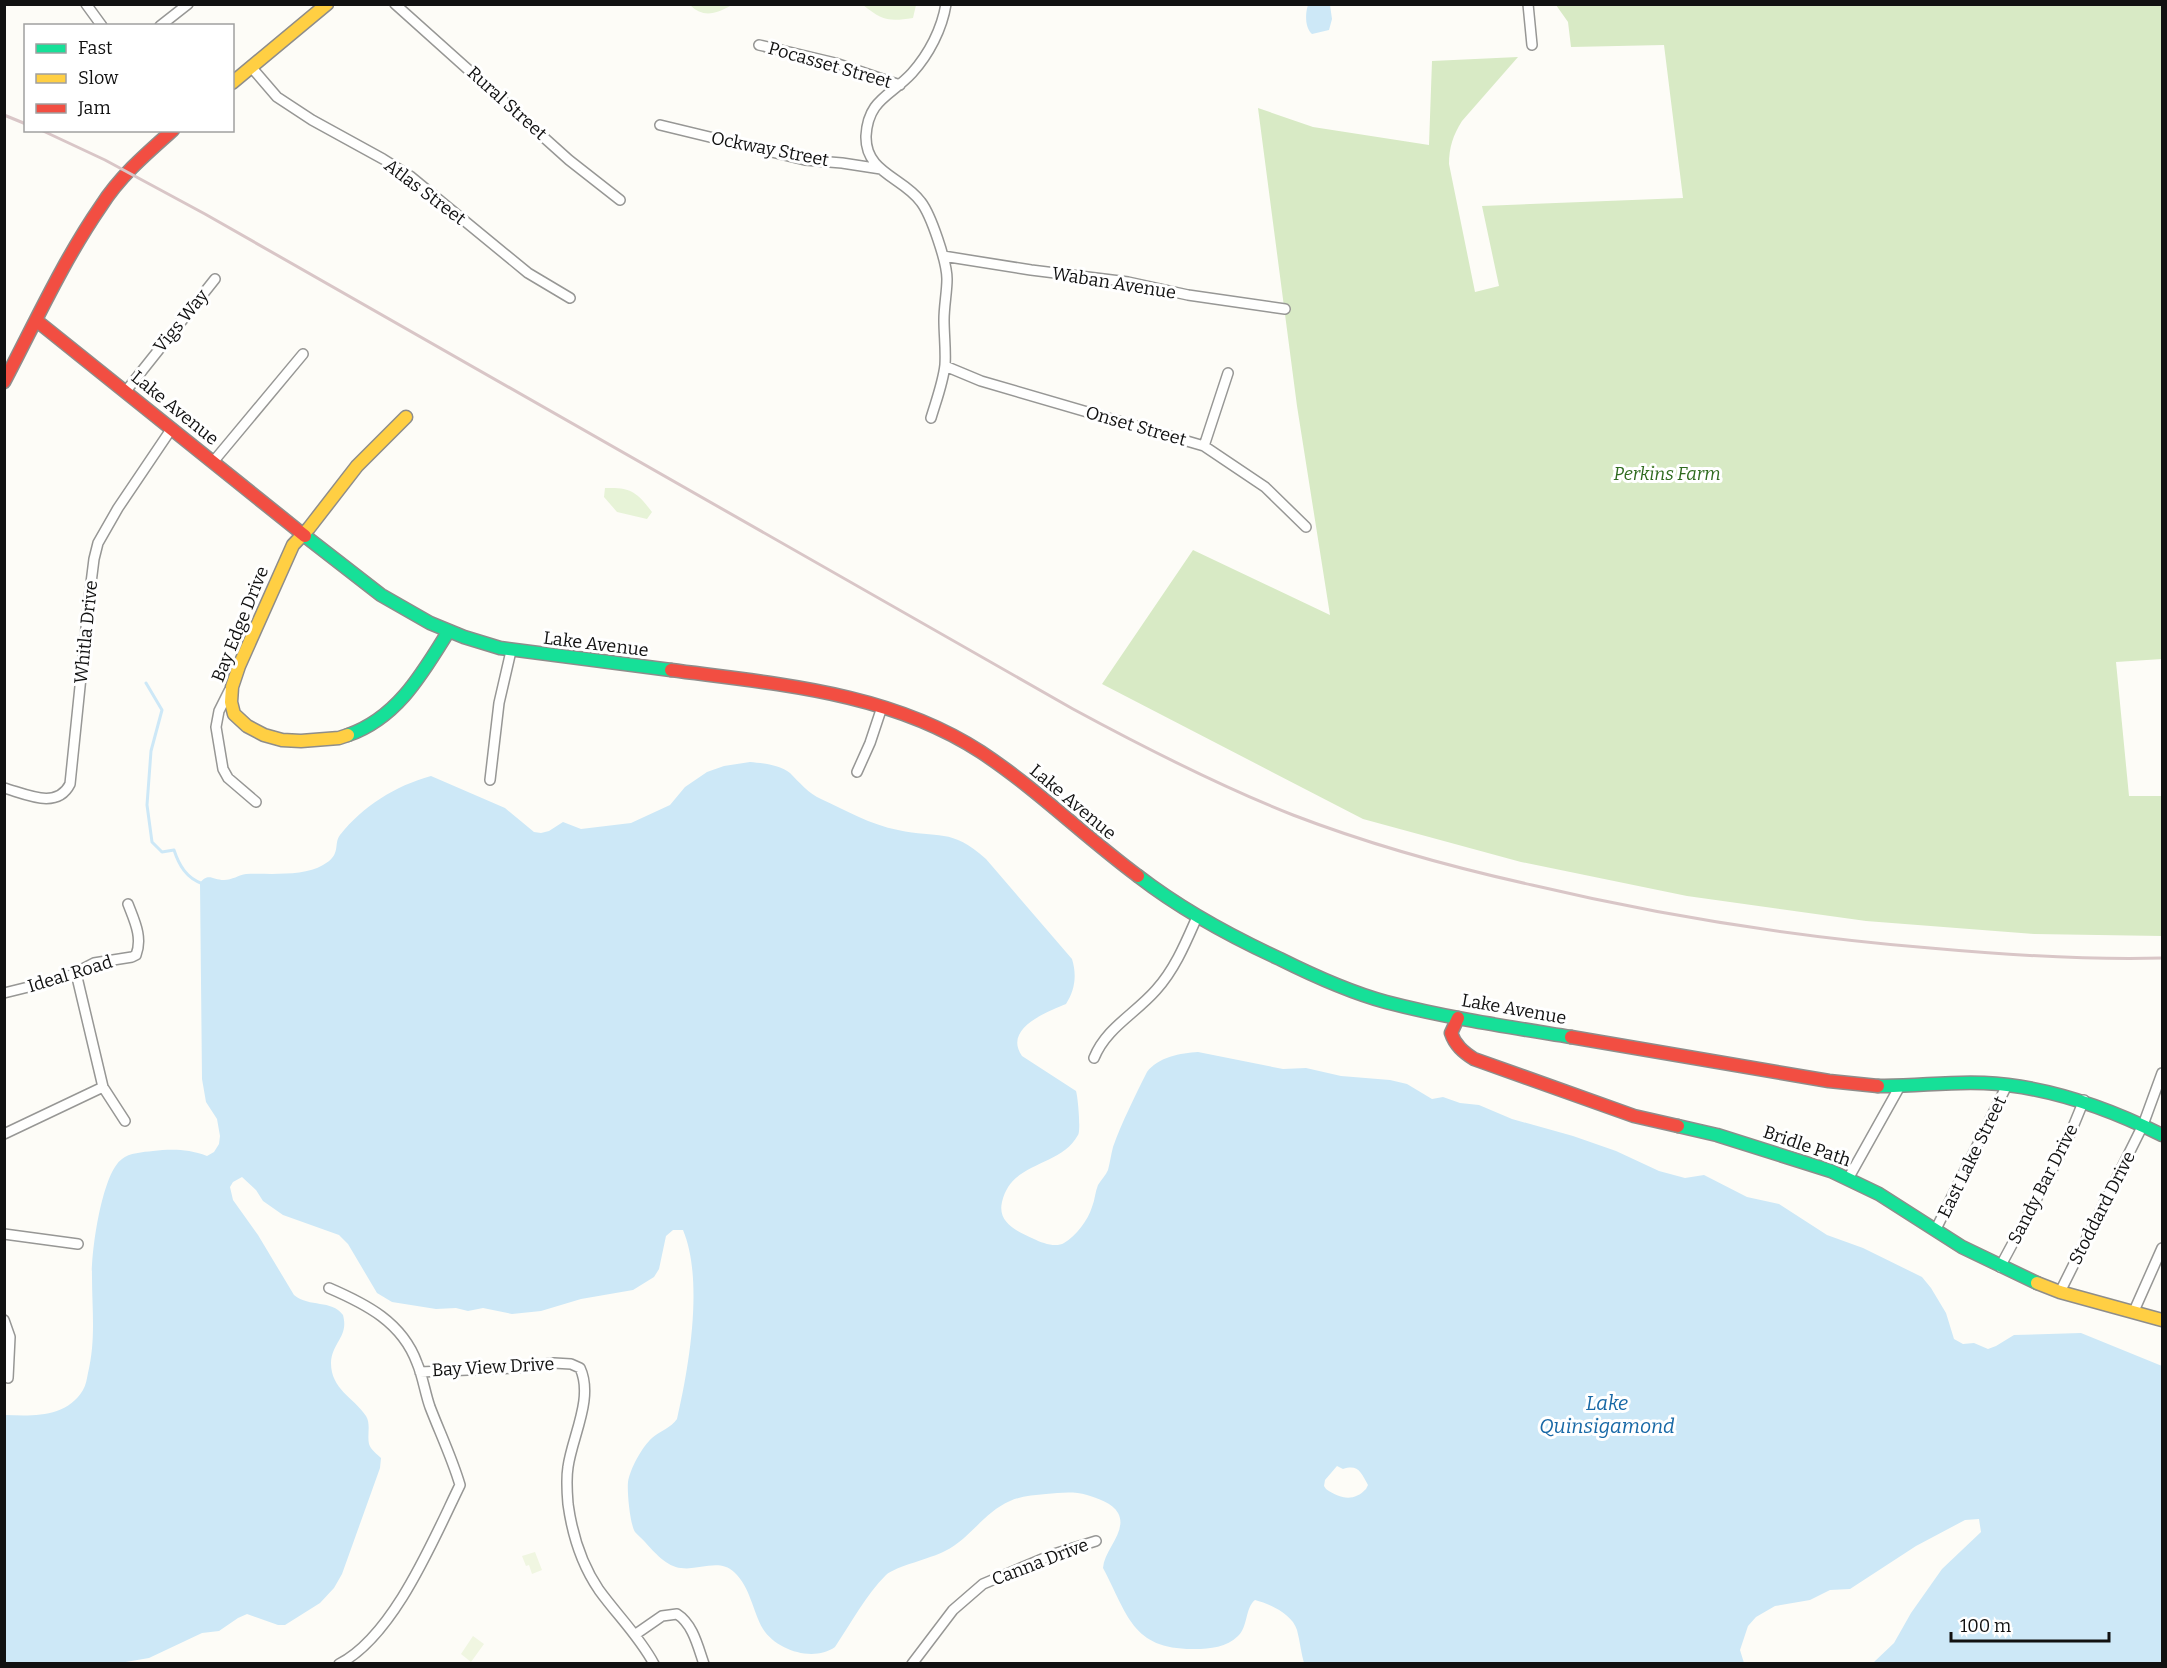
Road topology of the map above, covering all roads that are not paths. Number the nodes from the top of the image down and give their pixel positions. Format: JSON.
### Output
{"nodes":[{"id":1,"x":86,"y":4,"type":"edge"},
{"id":2,"x":188,"y":4,"type":"edge"},
{"id":3,"x":327,"y":4,"type":"edge"},
{"id":4,"x":394,"y":4,"type":"edge"},
{"id":5,"x":946,"y":4,"type":"edge"},
{"id":6,"x":1527,"y":4,"type":"edge"},
{"id":7,"x":101,"y":24,"type":"edge"},
{"id":8,"x":163,"y":24,"type":"edge"},
{"id":9,"x":759,"y":45,"type":"dead end"},
{"id":10,"x":1532,"y":45,"type":"dead end"},
{"id":11,"x":252,"y":68,"type":"junction"},
{"id":12,"x":234,"y":82,"type":"edge"},
{"id":13,"x":900,"y":85,"type":"junction"},
{"id":14,"x":660,"y":125,"type":"dead end"},
{"id":15,"x":171,"y":132,"type":"edge"},
{"id":16,"x":881,"y":169,"type":"junction"},
{"id":17,"x":620,"y":200,"type":"dead end"},
{"id":18,"x":943,"y":256,"type":"junction"},
{"id":19,"x":215,"y":279,"type":"dead end"},
{"id":20,"x":570,"y":298,"type":"dead end"},
{"id":21,"x":1285,"y":309,"type":"dead end"},
{"id":22,"x":37,"y":321,"type":"junction"},
{"id":23,"x":303,"y":354,"type":"dead end"},
{"id":24,"x":945,"y":366,"type":"junction"},
{"id":25,"x":1228,"y":373,"type":"dead end"},
{"id":26,"x":4,"y":382,"type":"edge"},
{"id":27,"x":126,"y":391,"type":"junction"},
{"id":28,"x":406,"y":417,"type":"dead end"},
{"id":29,"x":931,"y":418,"type":"dead end"},
{"id":30,"x":172,"y":428,"type":"junction"},
{"id":31,"x":1204,"y":446,"type":"junction"},
{"id":32,"x":213,"y":462,"type":"junction"},
{"id":33,"x":1306,"y":527,"type":"dead end"},
{"id":34,"x":304,"y":535,"type":"junction"},
{"id":35,"x":448,"y":632,"type":"junction"},
{"id":36,"x":511,"y":651,"type":"junction"},
{"id":37,"x":233,"y":684,"type":"junction"},
{"id":38,"x":882,"y":707,"type":"junction"},
{"id":39,"x":857,"y":772,"type":"dead end"},
{"id":40,"x":490,"y":780,"type":"dead end"},
{"id":41,"x":4,"y":788,"type":"edge"},
{"id":42,"x":256,"y":802,"type":"dead end"},
{"id":43,"x":128,"y":904,"type":"dead end"},
{"id":44,"x":1197,"y":917,"type":"junction"},
{"id":45,"x":76,"y":973,"type":"junction"},
{"id":46,"x":4,"y":993,"type":"edge"},
{"id":47,"x":1458,"y":1018,"type":"junction"},
{"id":48,"x":1094,"y":1058,"type":"dead end"},
{"id":49,"x":2163,"y":1073,"type":"edge"},
{"id":50,"x":2007,"y":1085,"type":"junction"},
{"id":51,"x":1900,"y":1086,"type":"junction"},
{"id":52,"x":103,"y":1087,"type":"junction"},
{"id":53,"x":2084,"y":1100,"type":"junction"},
{"id":54,"x":125,"y":1121,"type":"dead end"},
{"id":55,"x":4,"y":1123,"type":"edge"},
{"id":56,"x":2143,"y":1125,"type":"junction"},
{"id":57,"x":6,"y":1134,"type":"edge"},
{"id":58,"x":2163,"y":1135,"type":"edge"},
{"id":59,"x":1848,"y":1179,"type":"junction"},
{"id":60,"x":1936,"y":1229,"type":"junction"},
{"id":61,"x":4,"y":1234,"type":"edge"},
{"id":62,"x":78,"y":1244,"type":"dead end"},
{"id":63,"x":2163,"y":1248,"type":"edge"},
{"id":64,"x":2000,"y":1267,"type":"junction"},
{"id":65,"x":329,"y":1288,"type":"dead end"},
{"id":66,"x":2060,"y":1292,"type":"junction"},
{"id":67,"x":2134,"y":1311,"type":"junction"},
{"id":68,"x":4,"y":1320,"type":"edge"},
{"id":69,"x":2163,"y":1320,"type":"edge"},
{"id":70,"x":420,"y":1372,"type":"junction"},
{"id":71,"x":8,"y":1378,"type":"dead end"},
{"id":72,"x":1096,"y":1541,"type":"dead end"},
{"id":73,"x":636,"y":1634,"type":"junction"},
{"id":74,"x":339,"y":1664,"type":"edge"},
{"id":75,"x":654,"y":1664,"type":"edge"},
{"id":76,"x":704,"y":1664,"type":"edge"},
{"id":77,"x":912,"y":1664,"type":"edge"}],
"edges":[{"from":1,"to":7,"type":"street"},
{"from":2,"to":8,"type":"street"},
{"from":3,"to":11,"type":"main road"},
{"from":4,"to":17,"type":"street","name":"Rural Street"},
{"from":5,"to":13,"type":"street"},
{"from":6,"to":10,"type":"street"},
{"from":9,"to":13,"type":"street","name":"Pocasset Street"},
{"from":11,"to":12,"type":"main road"},
{"from":11,"to":20,"type":"street","name":"Atlas Street"},
{"from":13,"to":16,"type":"street"},
{"from":14,"to":16,"type":"street","name":"Ockway Street"},
{"from":15,"to":22,"type":"main road"},
{"from":16,"to":18,"type":"street"},
{"from":18,"to":21,"type":"street","name":"Waban Avenue"},
{"from":18,"to":24,"type":"street"},
{"from":19,"to":27,"type":"street","name":"Vigs Way"},
{"from":22,"to":26,"type":"main road"},
{"from":22,"to":27,"type":"main road","name":"Lake Avenue"},
{"from":23,"to":32,"type":"street"},
{"from":24,"to":29,"type":"street"},
{"from":24,"to":31,"type":"street","name":"Onset Street"},
{"from":25,"to":31,"type":"street"},
{"from":27,"to":30,"type":"main road","name":"Lake Avenue"},
{"from":28,"to":34,"type":"main road","name":"Bay Edge Drive"},
{"from":30,"to":32,"type":"main road","name":"Lake Avenue"},
{"from":30,"to":41,"type":"street","name":"Whitla Drive"},
{"from":31,"to":33,"type":"street","name":"Onset Street"},
{"from":32,"to":34,"type":"main road","name":"Lake Avenue"},
{"from":34,"to":35,"type":"main road","name":"Lake Avenue"},
{"from":34,"to":37,"type":"main road","name":"Bay Edge Drive"},
{"from":35,"to":36,"type":"main road","name":"Lake Avenue"},
{"from":35,"to":37,"type":"main road","name":"Bay Edge Drive"},
{"from":36,"to":38,"type":"main road","name":"Lake Avenue"},
{"from":36,"to":40,"type":"street"},
{"from":37,"to":42,"type":"street"},
{"from":38,"to":39,"type":"street"},
{"from":38,"to":44,"type":"main road","name":"Lake Avenue"},
{"from":43,"to":45,"type":"street","name":"Ideal Road"},
{"from":44,"to":47,"type":"main road","name":"Lake Avenue"},
{"from":44,"to":48,"type":"street"},
{"from":45,"to":46,"type":"street","name":"Ideal Road"},
{"from":45,"to":52,"type":"street"},
{"from":47,"to":51,"type":"main road","name":"Lake Avenue"},
{"from":47,"to":59,"type":"main road","name":"Bridle Path"},
{"from":49,"to":56,"type":"street","name":"Stoddard Drive"},
{"from":50,"to":51,"type":"main road","name":"Lake Avenue"},
{"from":50,"to":53,"type":"main road","name":"Lake Avenue"},
{"from":50,"to":60,"type":"street","name":"East Lake Street"},
{"from":51,"to":59,"type":"street"},
{"from":52,"to":54,"type":"street"},
{"from":52,"to":57,"type":"street"},
{"from":53,"to":56,"type":"main road","name":"Lake Avenue"},
{"from":53,"to":64,"type":"street","name":"Sandy Bar Drive"},
{"from":55,"to":57,"type":"street"},
{"from":56,"to":58,"type":"main road","name":"Lake Avenue"},
{"from":56,"to":66,"type":"street","name":"Stoddard Drive"},
{"from":59,"to":60,"type":"main road","name":"Bridle Path"},
{"from":60,"to":64,"type":"main road","name":"Bridle Path"},
{"from":61,"to":62,"type":"street"},
{"from":63,"to":67,"type":"street"},
{"from":64,"to":66,"type":"main road","name":"Bridle Path"},
{"from":65,"to":70,"type":"street"},
{"from":66,"to":67,"type":"main road","name":"Bridle Path"},
{"from":67,"to":69,"type":"main road","name":"Bridle Path"},
{"from":68,"to":71,"type":"street"},
{"from":70,"to":73,"type":"street","name":"Bay View Drive"},
{"from":70,"to":74,"type":"street","name":"Bay View Drive"},
{"from":72,"to":77,"type":"street","name":"Canna Drive"},
{"from":73,"to":75,"type":"street","name":"Bay View Drive"},
{"from":73,"to":76,"type":"street"}]}
